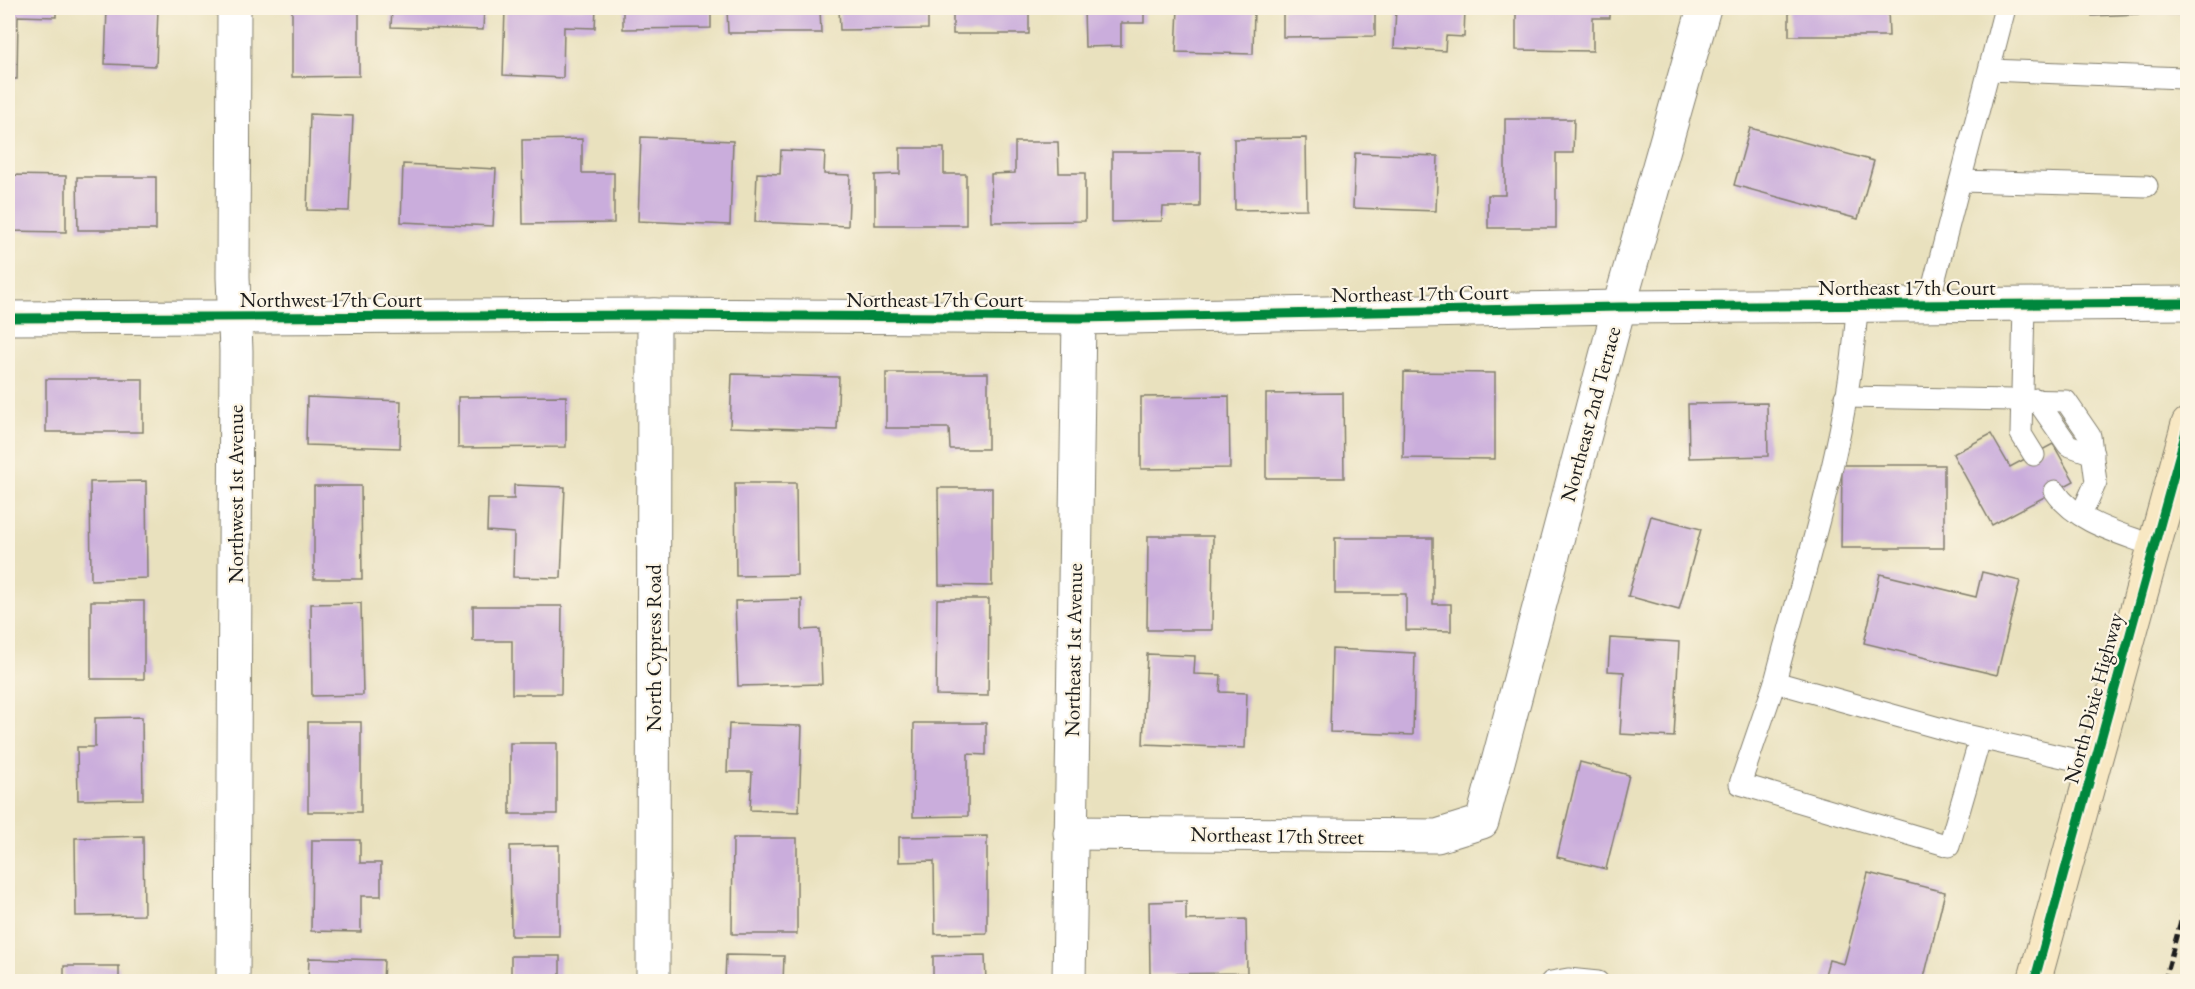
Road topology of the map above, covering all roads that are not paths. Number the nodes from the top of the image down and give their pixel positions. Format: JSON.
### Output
{"nodes":[{"id":1,"x":234,"y":8,"type":"edge"},
{"id":2,"x":1704,"y":8,"type":"edge"},
{"id":3,"x":2005,"y":8,"type":"edge"},
{"id":4,"x":1990,"y":70,"type":"junction"},
{"id":5,"x":2182,"y":78,"type":"dead end"},
{"id":6,"x":1961,"y":181,"type":"junction"},
{"id":7,"x":2147,"y":186,"type":"dead end"},
{"id":8,"x":2187,"y":303,"type":"edge"},
{"id":9,"x":1857,"y":305,"type":"junction"},
{"id":10,"x":1928,"y":305,"type":"junction"},
{"id":11,"x":2024,"y":305,"type":"junction"},
{"id":12,"x":1618,"y":307,"type":"junction"},
{"id":13,"x":654,"y":315,"type":"junction"},
{"id":14,"x":236,"y":317,"type":"junction"},
{"id":15,"x":8,"y":318,"type":"edge"},
{"id":16,"x":1079,"y":318,"type":"junction"},
{"id":17,"x":1845,"y":397,"type":"junction"},
{"id":18,"x":2029,"y":398,"type":"junction"},
{"id":19,"x":2187,"y":424,"type":"edge"},
{"id":20,"x":2034,"y":455,"type":"dead end"},
{"id":21,"x":2055,"y":491,"type":"dead end"},
{"id":22,"x":2081,"y":515,"type":"junction"},
{"id":23,"x":2154,"y":546,"type":"junction"},
{"id":24,"x":1775,"y":682,"type":"junction"},
{"id":25,"x":1980,"y":739,"type":"junction"},
{"id":26,"x":2094,"y":764,"type":"junction"},
{"id":27,"x":1482,"y":822,"type":"joint"},
{"id":28,"x":1070,"y":833,"type":"junction"},
{"id":29,"x":233,"y":981,"type":"edge"},
{"id":30,"x":653,"y":981,"type":"edge"},
{"id":31,"x":1070,"y":981,"type":"edge"},
{"id":32,"x":1551,"y":981,"type":"edge"},
{"id":33,"x":1598,"y":981,"type":"edge"},
{"id":34,"x":2034,"y":981,"type":"edge"}],
"edges":[{"from":1,"to":14,"type":"street","name":"Northwest 1st Avenue"},
{"from":2,"to":12,"type":"street","name":"Northeast 2nd Terrace"},
{"from":3,"to":4,"type":"lane"},
{"from":4,"to":5,"type":"lane"},
{"from":4,"to":6,"type":"lane"},
{"from":6,"to":7,"type":"lane"},
{"from":6,"to":10,"type":"lane"},
{"from":8,"to":11,"type":"street","name":"Northeast 17th Court"},
{"from":9,"to":10,"type":"street","name":"Northeast 17th Court"},
{"from":9,"to":12,"type":"street","name":"Northeast 17th Court"},
{"from":9,"to":17,"type":"lane"},
{"from":10,"to":11,"type":"street","name":"Northeast 17th Court"},
{"from":11,"to":18,"type":"lane"},
{"from":12,"to":16,"type":"street","name":"Northeast 17th Court"},
{"from":12,"to":27,"type":"street","name":"Northeast 2nd Terrace"},
{"from":13,"to":14,"type":"street","name":"Northwest 17th Court"},
{"from":13,"to":16,"type":"street","name":"Northeast 17th Court"},
{"from":13,"to":30,"type":"street","name":"North Cypress Road"},
{"from":14,"to":15,"type":"street","name":"Northwest 17th Court"},
{"from":14,"to":29,"type":"street","name":"Northwest 1st Avenue"},
{"from":16,"to":28,"type":"street","name":"Northeast 1st Avenue"},
{"from":17,"to":18,"type":"lane"},
{"from":17,"to":24,"type":"lane"},
{"from":18,"to":20,"type":"lane"},
{"from":18,"to":22,"type":"lane"},
{"from":19,"to":23,"type":"main road","name":"North Dixie Highway"},
{"from":21,"to":22,"type":"lane"},
{"from":22,"to":23,"type":"lane"},
{"from":23,"to":26,"type":"main road","name":"North Dixie Highway"},
{"from":24,"to":25,"type":"lane"},
{"from":24,"to":25,"type":"lane"},
{"from":25,"to":26,"type":"lane"},
{"from":26,"to":34,"type":"main road","name":"North Dixie Highway"},
{"from":27,"to":28,"type":"street","name":"Northeast 17th Street"},
{"from":28,"to":31,"type":"street","name":"Northeast 1st Avenue"},
{"from":32,"to":33,"type":"lane"}]}
